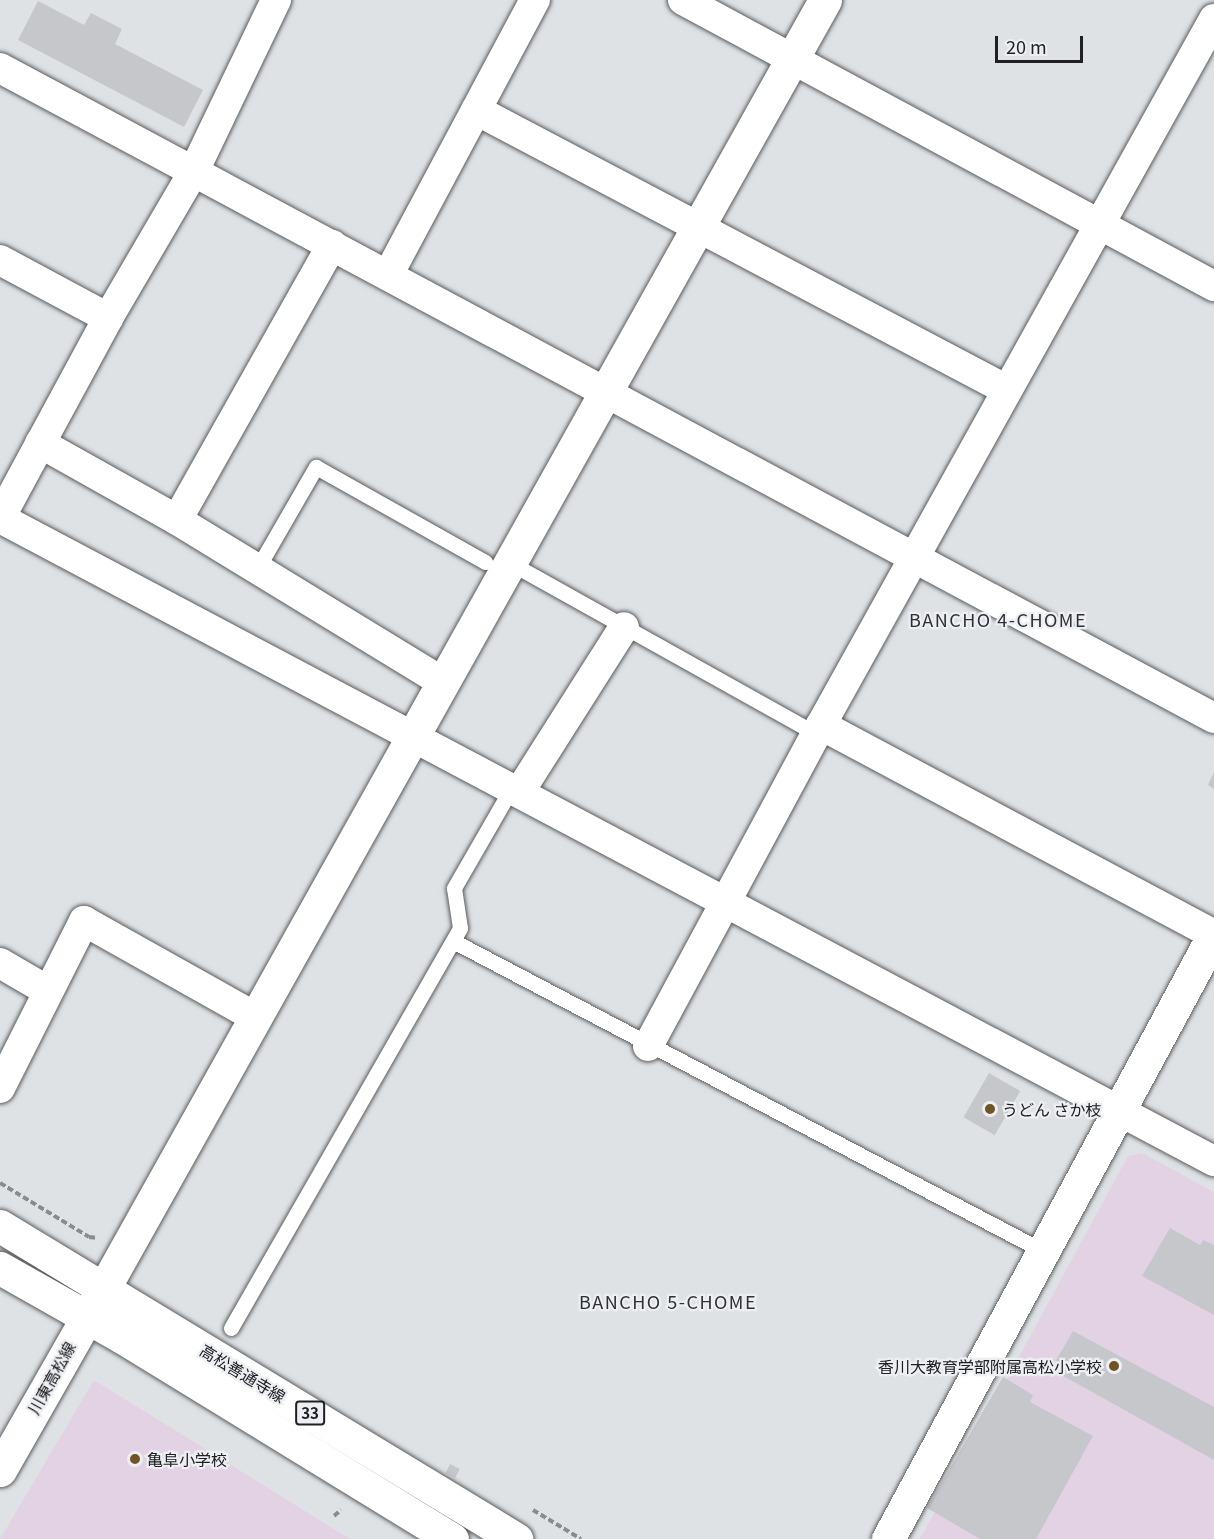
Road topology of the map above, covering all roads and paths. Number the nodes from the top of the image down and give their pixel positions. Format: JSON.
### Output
{"nodes":[{"id":1,"x":276,"y":0,"type":"edge"},
{"id":2,"x":535,"y":0,"type":"edge"},
{"id":3,"x":683,"y":0,"type":"edge"},
{"id":4,"x":825,"y":0,"type":"edge"},
{"id":5,"x":1214,"y":19,"type":"edge"},
{"id":6,"x":793,"y":58,"type":"junction"},
{"id":7,"x":0,"y":68,"type":"edge"},
{"id":8,"x":476,"y":110,"type":"junction"},
{"id":9,"x":195,"y":171,"type":"junction"},
{"id":10,"x":699,"y":225,"type":"junction"},
{"id":11,"x":1099,"y":226,"type":"junction"},
{"id":12,"x":332,"y":245,"type":"junction"},
{"id":13,"x":0,"y":260,"type":"edge"},
{"id":14,"x":388,"y":275,"type":"junction"},
{"id":15,"x":1214,"y":286,"type":"edge"},
{"id":16,"x":108,"y":318,"type":"junction"},
{"id":17,"x":1007,"y":390,"type":"junction"},
{"id":18,"x":605,"y":391,"type":"junction"},
{"id":19,"x":40,"y":443,"type":"junction"},
{"id":20,"x":0,"y":518,"type":"edge"},
{"id":21,"x":177,"y":520,"type":"junction"},
{"id":22,"x":914,"y":559,"type":"junction"},
{"id":23,"x":485,"y":562,"type":"dead end"},
{"id":24,"x":257,"y":569,"type":"junction"},
{"id":25,"x":523,"y":570,"type":"dead end"},
{"id":26,"x":624,"y":627,"type":"junction"},
{"id":27,"x":442,"y":682,"type":"junction"},
{"id":28,"x":1214,"y":718,"type":"edge"},
{"id":29,"x":819,"y":729,"type":"junction"},
{"id":30,"x":413,"y":735,"type":"junction"},
{"id":31,"x":516,"y":789,"type":"junction"},
{"id":32,"x":723,"y":903,"type":"junction"},
{"id":33,"x":1214,"y":935,"type":"edge"},
{"id":34,"x":453,"y":940,"type":"junction"},
{"id":35,"x":0,"y":963,"type":"edge"},
{"id":36,"x":48,"y":991,"type":"junction"},
{"id":37,"x":255,"y":1017,"type":"junction"},
{"id":38,"x":648,"y":1046,"type":"junction"},
{"id":39,"x":0,"y":1088,"type":"edge"},
{"id":40,"x":1119,"y":1111,"type":"junction"},
{"id":41,"x":1214,"y":1161,"type":"edge"},
{"id":42,"x":0,"y":1226,"type":"edge"},
{"id":43,"x":1042,"y":1251,"type":"junction"},
{"id":44,"x":0,"y":1268,"type":"edge"},
{"id":45,"x":104,"y":1288,"type":"junction"},
{"id":46,"x":86,"y":1317,"type":"junction"},
{"id":47,"x":231,"y":1328,"type":"dead end"},
{"id":48,"x":0,"y":1470,"type":"edge"},
{"id":49,"x":339,"y":1509,"type":"dead end"},
{"id":50,"x":334,"y":1516,"type":"dead end"},
{"id":51,"x":452,"y":1539,"type":"edge"},
{"id":52,"x":516,"y":1539,"type":"edge"},
{"id":53,"x":888,"y":1539,"type":"edge"}],
"edges":[{"from":1,"to":9,"type":"street"},
{"from":2,"to":8,"type":"street"},
{"from":3,"to":6,"type":"street"},
{"from":4,"to":6,"type":"street","name":"川東高松線"},
{"from":5,"to":11,"type":"street"},
{"from":6,"to":10,"type":"street","name":"川東高松線"},
{"from":6,"to":11,"type":"street"},
{"from":7,"to":9,"type":"street"},
{"from":8,"to":10,"type":"street"},
{"from":8,"to":14,"type":"street"},
{"from":9,"to":12,"type":"street"},
{"from":9,"to":16,"type":"street"},
{"from":10,"to":17,"type":"street"},
{"from":10,"to":18,"type":"street","name":"川東高松線"},
{"from":11,"to":15,"type":"street"},
{"from":11,"to":17,"type":"street"},
{"from":12,"to":14,"type":"street"},
{"from":12,"to":21,"type":"street"},
{"from":13,"to":16,"type":"street"},
{"from":14,"to":18,"type":"street"},
{"from":16,"to":19,"type":"street"},
{"from":17,"to":22,"type":"street"},
{"from":18,"to":22,"type":"street"},
{"from":18,"to":27,"type":"street","name":"川東高松線"},
{"from":19,"to":20,"type":"street"},
{"from":19,"to":21,"type":"street"},
{"from":20,"to":30,"type":"street"},
{"from":21,"to":24,"type":"street"},
{"from":22,"to":28,"type":"street"},
{"from":22,"to":29,"type":"street"},
{"from":23,"to":24,"type":"lane"},
{"from":24,"to":27,"type":"street"},
{"from":25,"to":26,"type":"lane"},
{"from":26,"to":29,"type":"lane"},
{"from":26,"to":31,"type":"street"},
{"from":27,"to":30,"type":"street","name":"川東高松線"},
{"from":29,"to":32,"type":"street"},
{"from":29,"to":33,"type":"street"},
{"from":30,"to":31,"type":"street"},
{"from":30,"to":37,"type":"street","name":"川東高松線"},
{"from":31,"to":32,"type":"street"},
{"from":31,"to":34,"type":"lane"},
{"from":32,"to":38,"type":"street"},
{"from":32,"to":40,"type":"street"},
{"from":33,"to":40,"type":"street"},
{"from":34,"to":38,"type":"lane"},
{"from":34,"to":47,"type":"lane"},
{"from":35,"to":36,"type":"street"},
{"from":36,"to":37,"type":"street"},
{"from":36,"to":39,"type":"street"},
{"from":37,"to":45,"type":"street","name":"川東高松線"},
{"from":38,"to":43,"type":"lane"},
{"from":40,"to":41,"type":"street"},
{"from":40,"to":43,"type":"street"},
{"from":42,"to":45,"type":"street","name":"高松善通寺線","number":"33"},
{"from":43,"to":53,"type":"street"},
{"from":44,"to":46,"type":"street","name":"高松善通寺線","number":"33"},
{"from":45,"to":46,"type":"street","name":"川東高松線"},
{"from":45,"to":52,"type":"street","name":"高松善通寺線","number":"33"},
{"from":46,"to":48,"type":"street","name":"川東高松線"},
{"from":46,"to":51,"type":"street","name":"高松善通寺線","number":"33"},
{"from":49,"to":50,"type":"path"}]}
